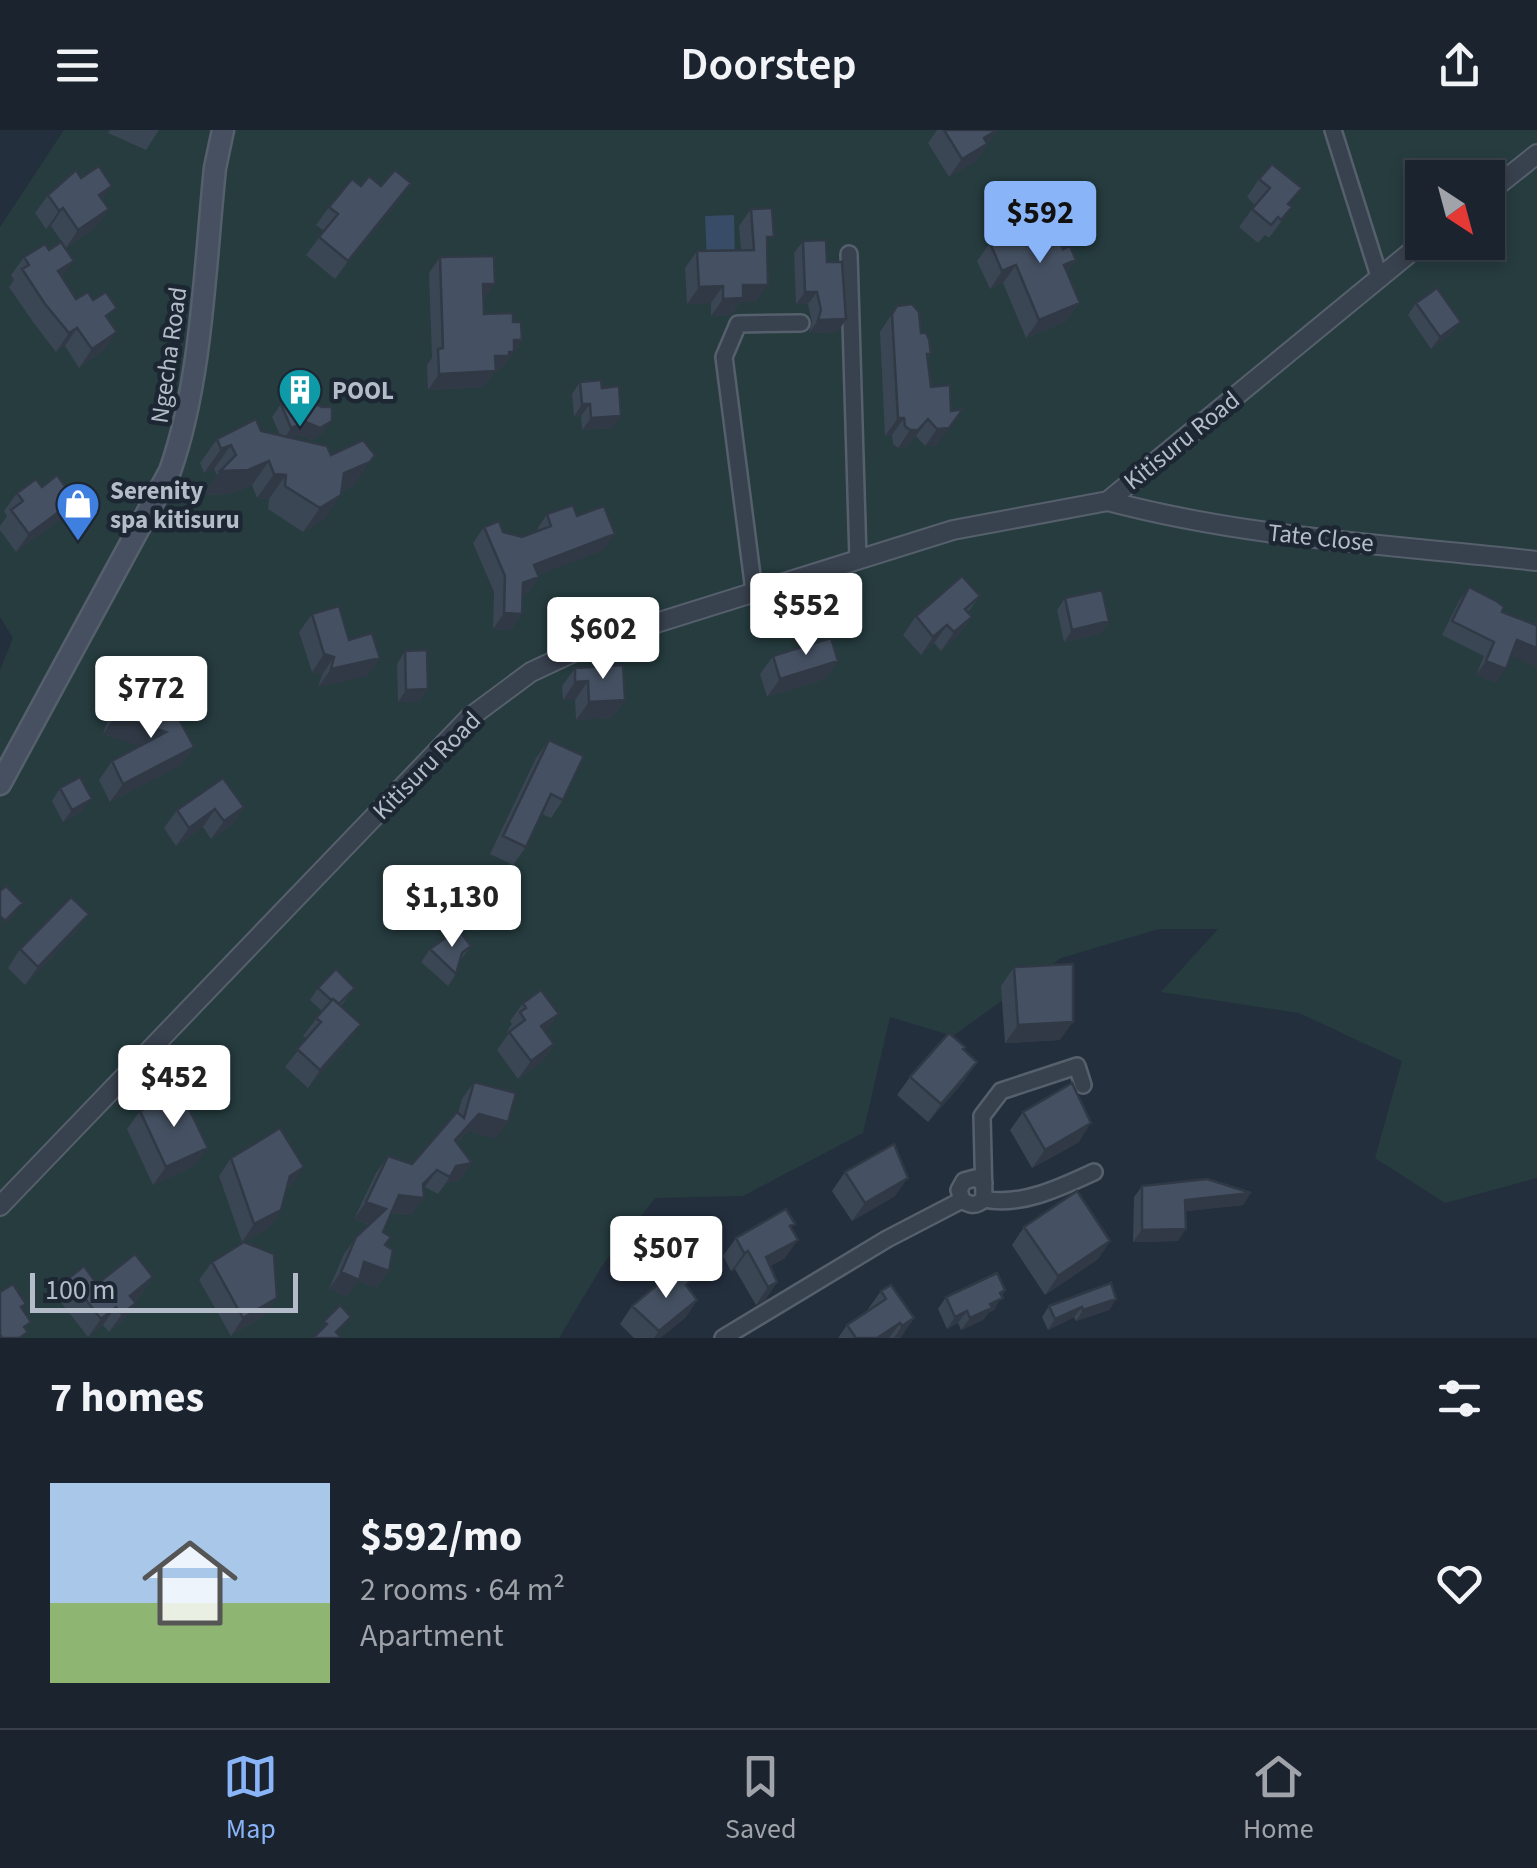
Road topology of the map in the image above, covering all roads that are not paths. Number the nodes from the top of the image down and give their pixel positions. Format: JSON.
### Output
{"nodes":[{"id":1,"x":223,"y":130,"type":"edge"},
{"id":2,"x":1333,"y":130,"type":"edge"},
{"id":3,"x":1537,"y":154,"type":"edge"},
{"id":4,"x":1505,"y":179,"type":"edge"},
{"id":5,"x":849,"y":254,"type":"dead end"},
{"id":6,"x":1405,"y":256,"type":"edge"},
{"id":7,"x":1379,"y":276,"type":"junction"},
{"id":8,"x":801,"y":323,"type":"dead end"},
{"id":9,"x":1108,"y":501,"type":"junction"},
{"id":10,"x":858,"y":559,"type":"junction"},
{"id":11,"x":1537,"y":561,"type":"edge"},
{"id":12,"x":754,"y":591,"type":"junction"},
{"id":13,"x":0,"y":784,"type":"edge"},
{"id":14,"x":1083,"y":1085,"type":"dead end"},
{"id":15,"x":1094,"y":1172,"type":"dead end"},
{"id":16,"x":984,"y":1191,"type":"junction"},
{"id":17,"x":962,"y":1200,"type":"junction"},
{"id":18,"x":0,"y":1206,"type":"edge"},
{"id":19,"x":723,"y":1338,"type":"edge"}],
"edges":[{"from":1,"to":13,"type":"main road","name":"Ngecha Road"},
{"from":2,"to":7,"type":"street"},
{"from":3,"to":4,"type":"street"},
{"from":5,"to":10,"type":"street"},
{"from":6,"to":7,"type":"street","name":"Kitisuru Road"},
{"from":7,"to":9,"type":"street","name":"Kitisuru Road"},
{"from":8,"to":12,"type":"street"},
{"from":9,"to":10,"type":"street","name":"Kitisuru Road"},
{"from":9,"to":11,"type":"street","name":"Tate Close"},
{"from":10,"to":12,"type":"street","name":"Kitisuru Road"},
{"from":12,"to":18,"type":"street","name":"Kitisuru Road"},
{"from":14,"to":16,"type":"street"},
{"from":15,"to":16,"type":"street"},
{"from":16,"to":17,"type":"street"},
{"from":16,"to":17,"type":"street"},
{"from":17,"to":19,"type":"street"}]}
